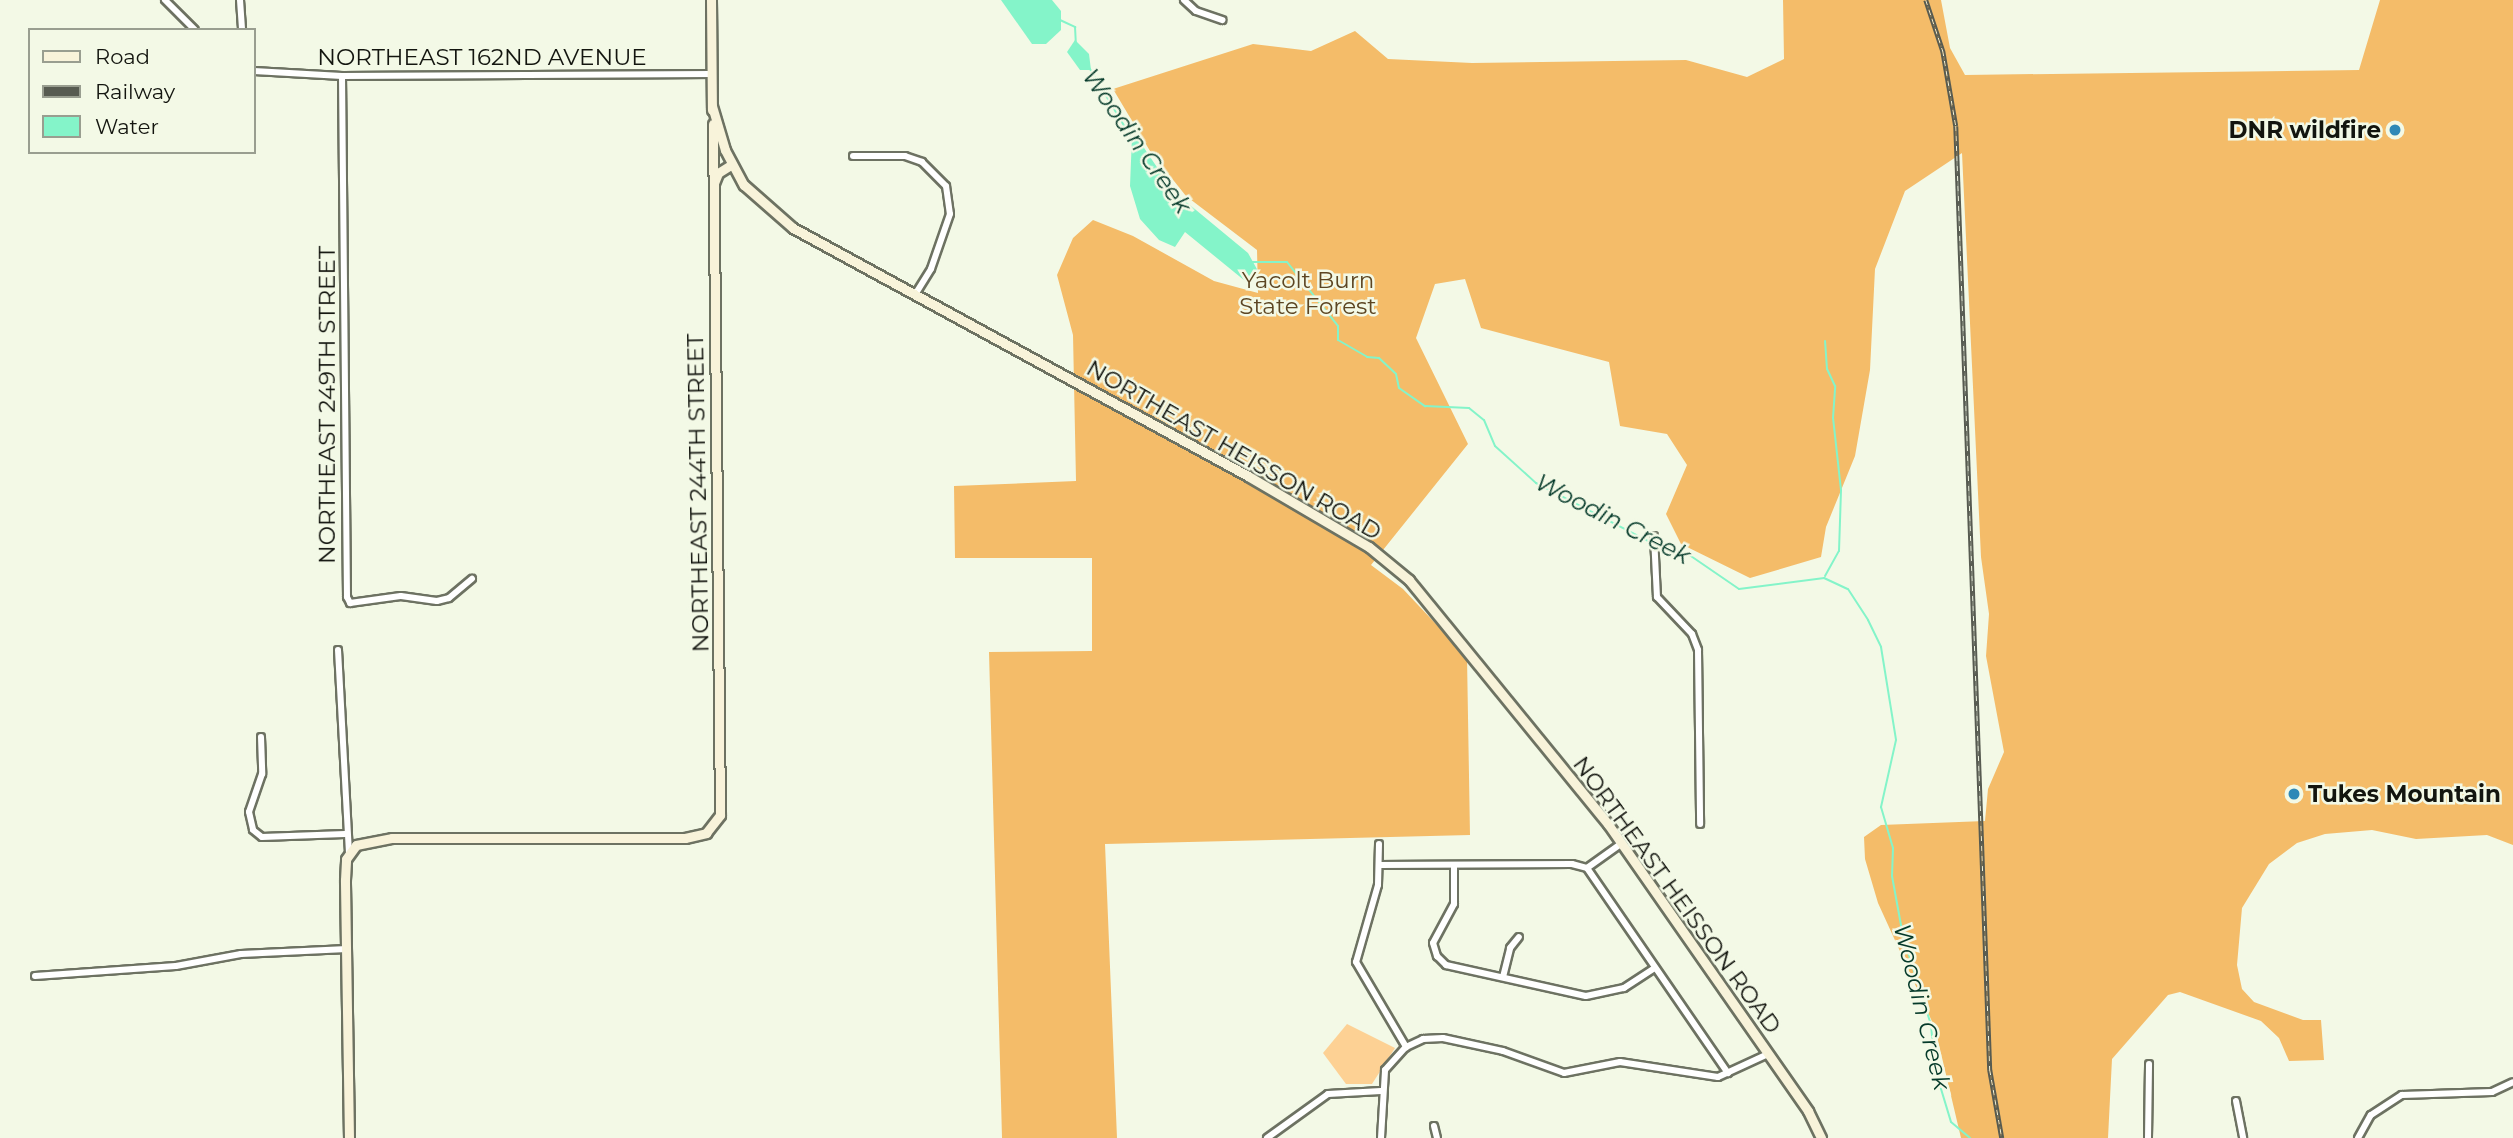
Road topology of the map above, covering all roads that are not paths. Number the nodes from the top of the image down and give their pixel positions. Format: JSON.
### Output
{"nodes":[{"id":1,"x":164,"y":0,"type":"edge"},
{"id":2,"x":240,"y":0,"type":"edge"},
{"id":3,"x":711,"y":0,"type":"edge"},
{"id":4,"x":1184,"y":0,"type":"edge"},
{"id":5,"x":1222,"y":20,"type":"dead end"},
{"id":6,"x":193,"y":28,"type":"edge"},
{"id":7,"x":242,"y":28,"type":"edge"},
{"id":8,"x":256,"y":71,"type":"edge"},
{"id":9,"x":712,"y":74,"type":"junction"},
{"id":10,"x":342,"y":76,"type":"junction"},
{"id":11,"x":712,"y":106,"type":"junction"},
{"id":12,"x":853,"y":156,"type":"dead end"},
{"id":13,"x":731,"y":165,"type":"junction"},
{"id":14,"x":713,"y":185,"type":"junction"},
{"id":15,"x":915,"y":295,"type":"junction"},
{"id":16,"x":1654,"y":536,"type":"dead end"},
{"id":17,"x":472,"y":579,"type":"dead end"},
{"id":18,"x":338,"y":650,"type":"dead end"},
{"id":19,"x":261,"y":737,"type":"dead end"},
{"id":20,"x":1700,"y":824,"type":"dead end"},
{"id":21,"x":345,"y":834,"type":"junction"},
{"id":22,"x":1622,"y":843,"type":"junction"},
{"id":23,"x":1379,"y":844,"type":"dead end"},
{"id":24,"x":349,"y":853,"type":"junction"},
{"id":25,"x":1379,"y":865,"type":"junction"},
{"id":26,"x":1454,"y":866,"type":"junction"},
{"id":27,"x":1587,"y":868,"type":"junction"},
{"id":28,"x":1519,"y":937,"type":"dead end"},
{"id":29,"x":346,"y":949,"type":"junction"},
{"id":30,"x":1655,"y":968,"type":"junction"},
{"id":31,"x":35,"y":976,"type":"dead end"},
{"id":32,"x":1503,"y":977,"type":"junction"},
{"id":33,"x":1406,"y":1047,"type":"junction"},
{"id":34,"x":1768,"y":1054,"type":"junction"},
{"id":35,"x":2149,"y":1064,"type":"dead end"},
{"id":36,"x":1728,"y":1073,"type":"junction"},
{"id":37,"x":2513,"y":1082,"type":"edge"},
{"id":38,"x":1381,"y":1091,"type":"junction"},
{"id":39,"x":2236,"y":1101,"type":"dead end"},
{"id":40,"x":1434,"y":1126,"type":"dead end"},
{"id":41,"x":349,"y":1138,"type":"edge"},
{"id":42,"x":1267,"y":1138,"type":"edge"},
{"id":43,"x":1381,"y":1138,"type":"edge"},
{"id":44,"x":1437,"y":1138,"type":"edge"},
{"id":45,"x":1822,"y":1138,"type":"edge"},
{"id":46,"x":2148,"y":1138,"type":"edge"},
{"id":47,"x":2243,"y":1138,"type":"edge"},
{"id":48,"x":2358,"y":1138,"type":"edge"}],
"edges":[{"from":1,"to":6,"type":"street"},
{"from":2,"to":7,"type":"street"},
{"from":3,"to":9,"type":"street"},
{"from":4,"to":5,"type":"street"},
{"from":8,"to":10,"type":"street","name":"NORTHEAST 162ND AVENUE"},
{"from":9,"to":10,"type":"street","name":"NORTHEAST 162ND AVENUE"},
{"from":9,"to":11,"type":"street"},
{"from":10,"to":17,"type":"street","name":"NORTHEAST 249TH STREET"},
{"from":11,"to":13,"type":"street","name":"NORTHEAST HEISSON ROAD"},
{"from":11,"to":14,"type":"street","name":"NORTHEAST 244TH STREET"},
{"from":12,"to":15,"type":"street"},
{"from":13,"to":14,"type":"street"},
{"from":13,"to":15,"type":"street","name":"NORTHEAST HEISSON ROAD"},
{"from":14,"to":24,"type":"street","name":"NORTHEAST 244TH STREET"},
{"from":15,"to":22,"type":"street","name":"NORTHEAST HEISSON ROAD"},
{"from":16,"to":20,"type":"street"},
{"from":18,"to":21,"type":"street"},
{"from":19,"to":21,"type":"street"},
{"from":21,"to":24,"type":"street"},
{"from":22,"to":27,"type":"street"},
{"from":22,"to":34,"type":"street","name":"NORTHEAST HEISSON ROAD"},
{"from":23,"to":25,"type":"street"},
{"from":24,"to":29,"type":"street"},
{"from":25,"to":26,"type":"street"},
{"from":25,"to":33,"type":"street"},
{"from":26,"to":27,"type":"street"},
{"from":26,"to":32,"type":"street"},
{"from":27,"to":30,"type":"street"},
{"from":28,"to":32,"type":"street"},
{"from":29,"to":31,"type":"street"},
{"from":29,"to":41,"type":"street"},
{"from":30,"to":32,"type":"street"},
{"from":30,"to":36,"type":"street"},
{"from":33,"to":36,"type":"street"},
{"from":33,"to":38,"type":"street"},
{"from":34,"to":36,"type":"street"},
{"from":34,"to":45,"type":"street","name":"NORTHEAST HEISSON ROAD"},
{"from":35,"to":46,"type":"street"},
{"from":37,"to":48,"type":"street"},
{"from":38,"to":42,"type":"street"},
{"from":38,"to":43,"type":"street"},
{"from":39,"to":47,"type":"street"},
{"from":40,"to":44,"type":"street"}]}
